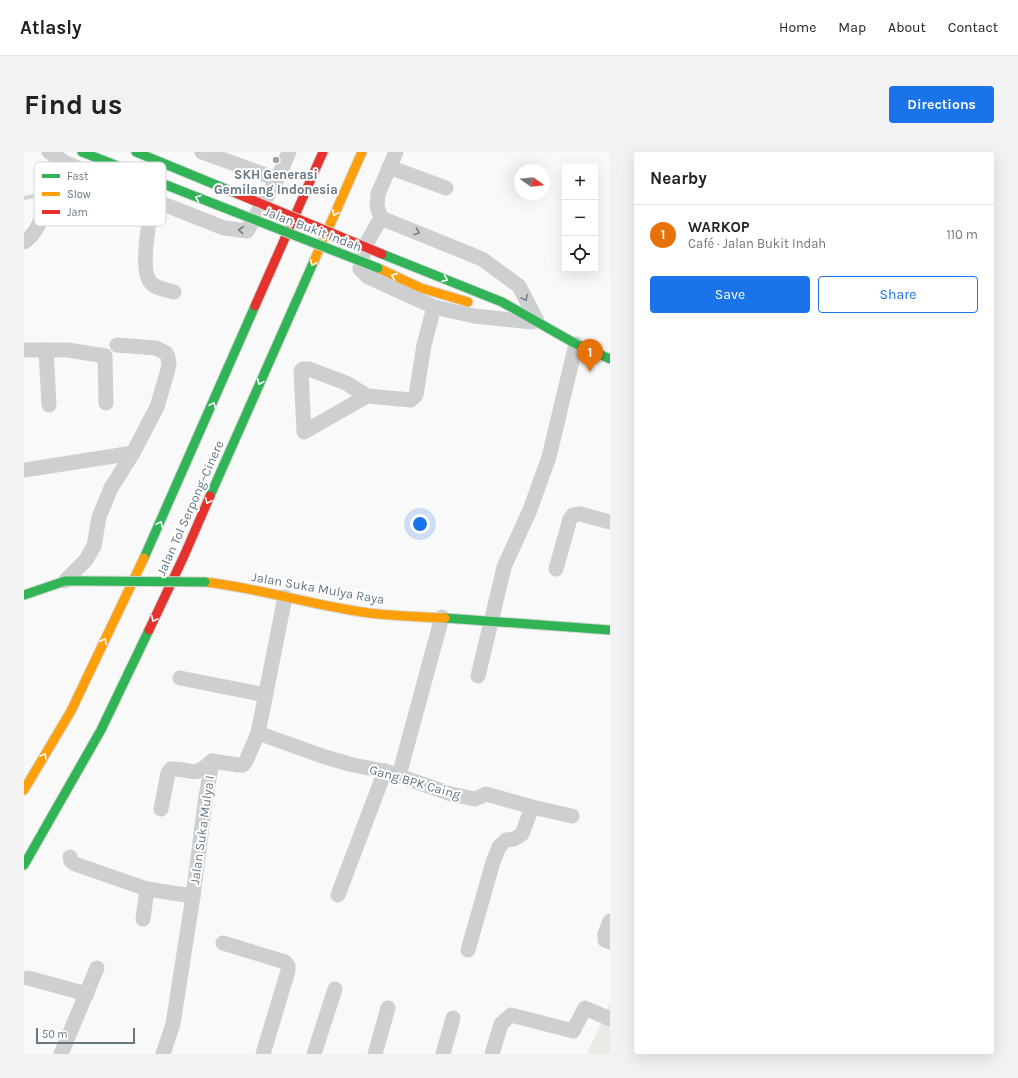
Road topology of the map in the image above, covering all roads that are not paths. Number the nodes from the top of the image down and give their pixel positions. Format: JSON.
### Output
{"nodes":[{"id":1,"x":82,"y":152,"type":"edge"},
{"id":2,"x":136,"y":152,"type":"edge"},
{"id":3,"x":202,"y":152,"type":"edge"},
{"id":4,"x":289,"y":152,"type":"edge"},
{"id":5,"x":322,"y":152,"type":"edge"},
{"id":6,"x":362,"y":152,"type":"edge"},
{"id":7,"x":396,"y":152,"type":"edge"},
{"id":8,"x":53,"y":155,"type":"edge"},
{"id":9,"x":64,"y":162,"type":"edge"},
{"id":10,"x":105,"y":162,"type":"edge"},
{"id":11,"x":160,"y":162,"type":"edge"},
{"id":12,"x":166,"y":164,"type":"edge"},
{"id":13,"x":389,"y":167,"type":"junction"},
{"id":14,"x":277,"y":179,"type":"junction"},
{"id":15,"x":166,"y":186,"type":"edge"},
{"id":16,"x":446,"y":188,"type":"dead end"},
{"id":17,"x":166,"y":205,"type":"edge"},
{"id":18,"x":381,"y":218,"type":"junction"},
{"id":19,"x":38,"y":226,"type":"edge"},
{"id":20,"x":148,"y":226,"type":"edge"},
{"id":21,"x":24,"y":242,"type":"edge"},
{"id":22,"x":174,"y":292,"type":"dead end"},
{"id":23,"x":475,"y":304,"type":"dead end"},
{"id":24,"x":434,"y":307,"type":"junction"},
{"id":25,"x":490,"y":309,"type":"dead end"},
{"id":26,"x":538,"y":322,"type":"junction"},
{"id":27,"x":576,"y":344,"type":"junction"},
{"id":28,"x":117,"y":345,"type":"dead end"},
{"id":29,"x":24,"y":350,"type":"edge"},
{"id":30,"x":46,"y":350,"type":"junction"},
{"id":31,"x":610,"y":359,"type":"edge"},
{"id":32,"x":367,"y":396,"type":"junction"},
{"id":33,"x":106,"y":403,"type":"dead end"},
{"id":34,"x":49,"y":405,"type":"dead end"},
{"id":35,"x":133,"y":453,"type":"junction"},
{"id":36,"x":24,"y":470,"type":"edge"},
{"id":37,"x":610,"y":522,"type":"edge"},
{"id":38,"x":556,"y":569,"type":"dead end"},
{"id":39,"x":65,"y":581,"type":"junction"},
{"id":40,"x":24,"y":595,"type":"edge"},
{"id":41,"x":285,"y":597,"type":"junction"},
{"id":42,"x":442,"y":617,"type":"junction"},
{"id":43,"x":492,"y":621,"type":"junction"},
{"id":44,"x":610,"y":630,"type":"edge"},
{"id":45,"x":478,"y":676,"type":"dead end"},
{"id":46,"x":180,"y":678,"type":"dead end"},
{"id":47,"x":266,"y":695,"type":"junction"},
{"id":48,"x":258,"y":733,"type":"junction"},
{"id":49,"x":212,"y":761,"type":"junction"},
{"id":50,"x":401,"y":768,"type":"dead end"},
{"id":51,"x":385,"y":771,"type":"junction"},
{"id":52,"x":24,"y":790,"type":"edge"},
{"id":53,"x":532,"y":807,"type":"junction"},
{"id":54,"x":162,"y":809,"type":"dead end"},
{"id":55,"x":572,"y":816,"type":"dead end"},
{"id":56,"x":70,"y":857,"type":"dead end"},
{"id":57,"x":24,"y":865,"type":"edge"},
{"id":58,"x":147,"y":888,"type":"junction"},
{"id":59,"x":338,"y":895,"type":"dead end"},
{"id":60,"x":193,"y":896,"type":"junction"},
{"id":61,"x":143,"y":919,"type":"dead end"},
{"id":62,"x":610,"y":921,"type":"edge"},
{"id":63,"x":610,"y":942,"type":"edge"},
{"id":64,"x":223,"y":943,"type":"dead end"},
{"id":65,"x":468,"y":950,"type":"dead end"},
{"id":66,"x":97,"y":968,"type":"dead end"},
{"id":67,"x":28,"y":978,"type":"dead end"},
{"id":68,"x":335,"y":989,"type":"dead end"},
{"id":69,"x":87,"y":994,"type":"junction"},
{"id":70,"x":388,"y":1008,"type":"dead end"},
{"id":71,"x":453,"y":1018,"type":"dead end"},
{"id":72,"x":610,"y":1019,"type":"edge"},
{"id":73,"x":62,"y":1054,"type":"edge"},
{"id":74,"x":163,"y":1054,"type":"edge"},
{"id":75,"x":263,"y":1054,"type":"edge"},
{"id":76,"x":314,"y":1054,"type":"edge"},
{"id":77,"x":375,"y":1054,"type":"edge"},
{"id":78,"x":443,"y":1054,"type":"edge"},
{"id":79,"x":492,"y":1054,"type":"edge"}],
"edges":[{"from":10,"to":1,"type":"main road","name":"Jalan Bukit Indah","one_way":true,"bridge":true},
{"from":2,"to":11,"type":"main road","name":"Jalan Bukit Indah","one_way":true,"bridge":true},
{"from":3,"to":14,"type":"street"},
{"from":4,"to":14,"type":"street"},
{"from":52,"to":5,"type":"main road","name":"Jalan Tol Serpong–Cinere","one_way":true},
{"from":6,"to":57,"type":"main road","name":"Jalan Tol Serpong–Cinere","one_way":true},
{"from":7,"to":13,"type":"street"},
{"from":8,"to":9,"type":"street"},
{"from":12,"to":26,"type":"main road","name":"Jalan Bukit Indah","one_way":true,"bridge":true},
{"from":13,"to":16,"type":"street"},
{"from":13,"to":18,"type":"street"},
{"from":14,"to":17,"type":"street","one_way":true},
{"from":23,"to":15,"type":"main road","name":"Jalan Bukit Indah","one_way":true,"bridge":true},
{"from":18,"to":24,"type":"street"},
{"from":18,"to":26,"type":"street","one_way":true},
{"from":19,"to":21,"type":"street"},
{"from":20,"to":22,"type":"street"},
{"from":24,"to":26,"type":"street"},
{"from":24,"to":32,"type":"street"},
{"from":25,"to":26,"type":"main road","name":"Jalan Bukit Indah"},
{"from":26,"to":27,"type":"main road","name":"Jalan Bukit Indah"},
{"from":27,"to":31,"type":"main road","name":"Jalan Bukit Indah"},
{"from":27,"to":43,"type":"street"},
{"from":28,"to":35,"type":"street"},
{"from":29,"to":30,"type":"street"},
{"from":30,"to":33,"type":"street"},
{"from":30,"to":34,"type":"street"},
{"from":32,"to":32,"type":"street"},
{"from":35,"to":36,"type":"street"},
{"from":35,"to":39,"type":"street"},
{"from":37,"to":38,"type":"street"},
{"from":39,"to":40,"type":"main road","name":"Jalan Suka Mulya Raya"},
{"from":39,"to":41,"type":"main road","name":"Jalan Suka Mulya Raya","bridge":true},
{"from":41,"to":42,"type":"main road","name":"Jalan Suka Mulya Raya"},
{"from":41,"to":47,"type":"street","name":"Jalan Suka Mulya I"},
{"from":42,"to":43,"type":"main road","name":"Jalan Suka Mulya Raya"},
{"from":42,"to":50,"type":"street"},
{"from":43,"to":44,"type":"main road","name":"Jalan Suka Mulya Raya"},
{"from":43,"to":45,"type":"street"},
{"from":46,"to":47,"type":"street"},
{"from":47,"to":48,"type":"street","name":"Jalan Suka Mulya I"},
{"from":48,"to":49,"type":"street","name":"Jalan Suka Mulya I"},
{"from":48,"to":51,"type":"street","name":"Gang BPK Caing"},
{"from":49,"to":54,"type":"street"},
{"from":49,"to":60,"type":"street","name":"Jalan Suka Mulya I"},
{"from":51,"to":53,"type":"street","name":"Gang BPK Caing"},
{"from":51,"to":59,"type":"street"},
{"from":53,"to":55,"type":"street","name":"Gang BPK Caing"},
{"from":53,"to":65,"type":"street"},
{"from":56,"to":58,"type":"street"},
{"from":58,"to":60,"type":"street"},
{"from":58,"to":61,"type":"street"},
{"from":60,"to":74,"type":"street","name":"Jalan Suka Mulya I"},
{"from":62,"to":63,"type":"street"},
{"from":64,"to":75,"type":"street"},
{"from":66,"to":69,"type":"street"},
{"from":67,"to":69,"type":"street"},
{"from":68,"to":76,"type":"street"},
{"from":69,"to":73,"type":"street"},
{"from":70,"to":77,"type":"street"},
{"from":71,"to":78,"type":"street"},
{"from":72,"to":79,"type":"street"}]}
